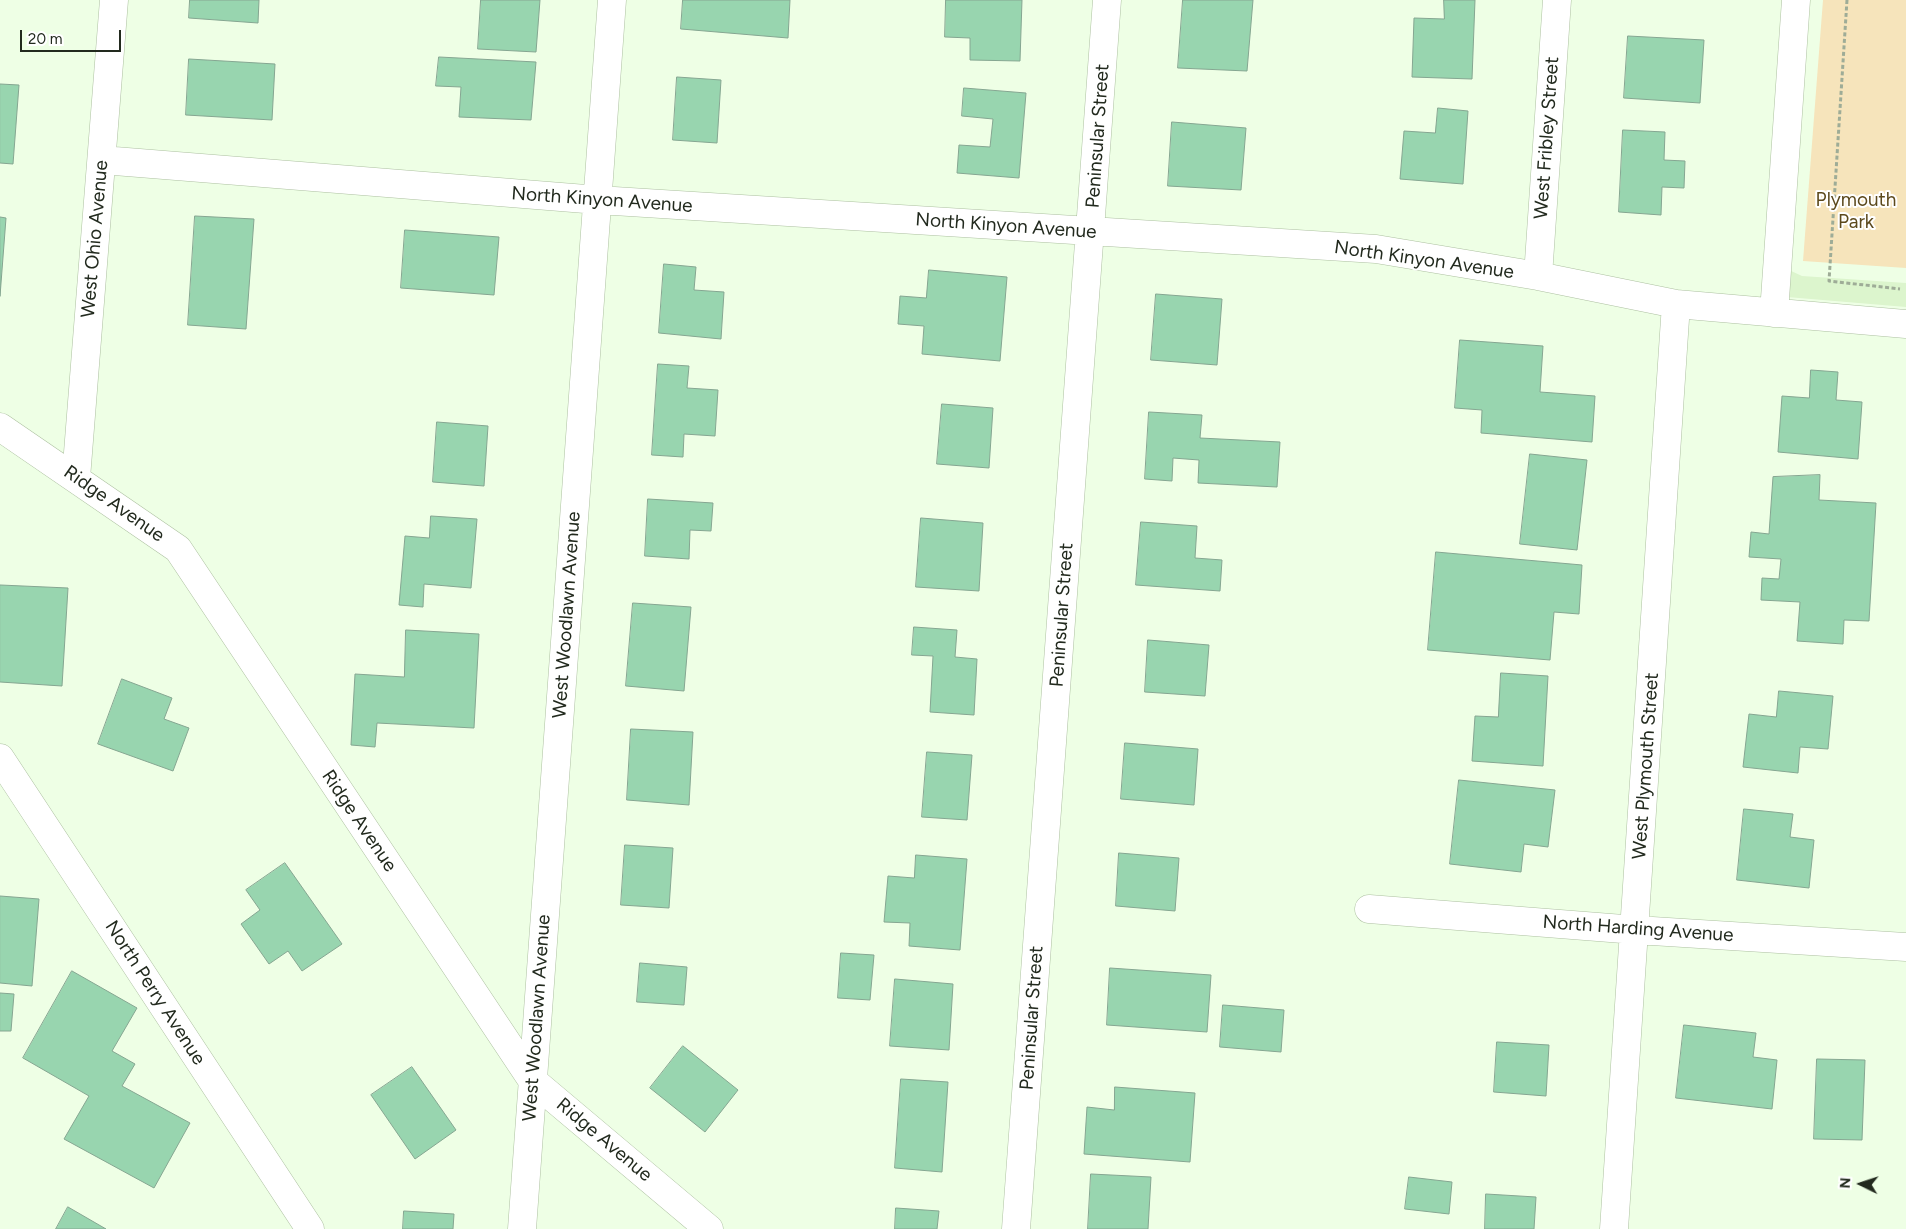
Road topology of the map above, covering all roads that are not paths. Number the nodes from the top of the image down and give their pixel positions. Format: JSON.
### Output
{"nodes":[{"id":1,"x":114,"y":0,"type":"edge"},
{"id":2,"x":612,"y":0,"type":"edge"},
{"id":3,"x":1107,"y":0,"type":"edge"},
{"id":4,"x":1557,"y":0,"type":"edge"},
{"id":5,"x":1796,"y":0,"type":"edge"},
{"id":6,"x":102,"y":160,"type":"junction"},
{"id":7,"x":598,"y":200,"type":"junction"},
{"id":8,"x":1091,"y":232,"type":"junction"},
{"id":9,"x":1538,"y":276,"type":"junction"},
{"id":10,"x":1676,"y":304,"type":"junction"},
{"id":11,"x":1774,"y":313,"type":"junction"},
{"id":12,"x":1906,"y":324,"type":"edge"},
{"id":13,"x":0,"y":426,"type":"edge"},
{"id":14,"x":76,"y":478,"type":"junction"},
{"id":15,"x":0,"y":758,"type":"edge"},
{"id":16,"x":1369,"y":909,"type":"dead end"},
{"id":17,"x":1636,"y":930,"type":"junction"},
{"id":18,"x":1906,"y":947,"type":"edge"},
{"id":19,"x":532,"y":1080,"type":"junction"},
{"id":20,"x":310,"y":1229,"type":"edge"},
{"id":21,"x":522,"y":1229,"type":"edge"},
{"id":22,"x":709,"y":1229,"type":"edge"},
{"id":23,"x":1016,"y":1229,"type":"edge"},
{"id":24,"x":1614,"y":1229,"type":"edge"}],
"edges":[{"from":1,"to":6,"type":"street","name":"West Ohio Avenue"},
{"from":2,"to":7,"type":"street","name":"West Woodlawn Avenue"},
{"from":3,"to":8,"type":"street","name":"Peninsular Street"},
{"from":4,"to":9,"type":"street","name":"West Fribley Street"},
{"from":5,"to":11,"type":"street"},
{"from":6,"to":7,"type":"street","name":"North Kinyon Avenue"},
{"from":6,"to":14,"type":"street","name":"West Ohio Avenue"},
{"from":7,"to":8,"type":"street","name":"North Kinyon Avenue"},
{"from":7,"to":19,"type":"street","name":"West Woodlawn Avenue"},
{"from":8,"to":9,"type":"street","name":"North Kinyon Avenue"},
{"from":8,"to":23,"type":"street","name":"Peninsular Street"},
{"from":9,"to":10,"type":"street","name":"North Kinyon Avenue"},
{"from":10,"to":11,"type":"street","name":"North Kinyon Avenue"},
{"from":10,"to":17,"type":"street","name":"West Plymouth Street"},
{"from":11,"to":12,"type":"street","name":"North Kinyon Avenue"},
{"from":13,"to":14,"type":"street","name":"Ridge Avenue"},
{"from":14,"to":19,"type":"street","name":"Ridge Avenue"},
{"from":15,"to":20,"type":"street","name":"North Perry Avenue"},
{"from":16,"to":17,"type":"street","name":"North Harding Avenue"},
{"from":17,"to":18,"type":"street","name":"North Harding Avenue"},
{"from":17,"to":24,"type":"street","name":"West Plymouth Street"},
{"from":19,"to":21,"type":"street","name":"West Woodlawn Avenue"},
{"from":19,"to":22,"type":"street","name":"Ridge Avenue"}]}
